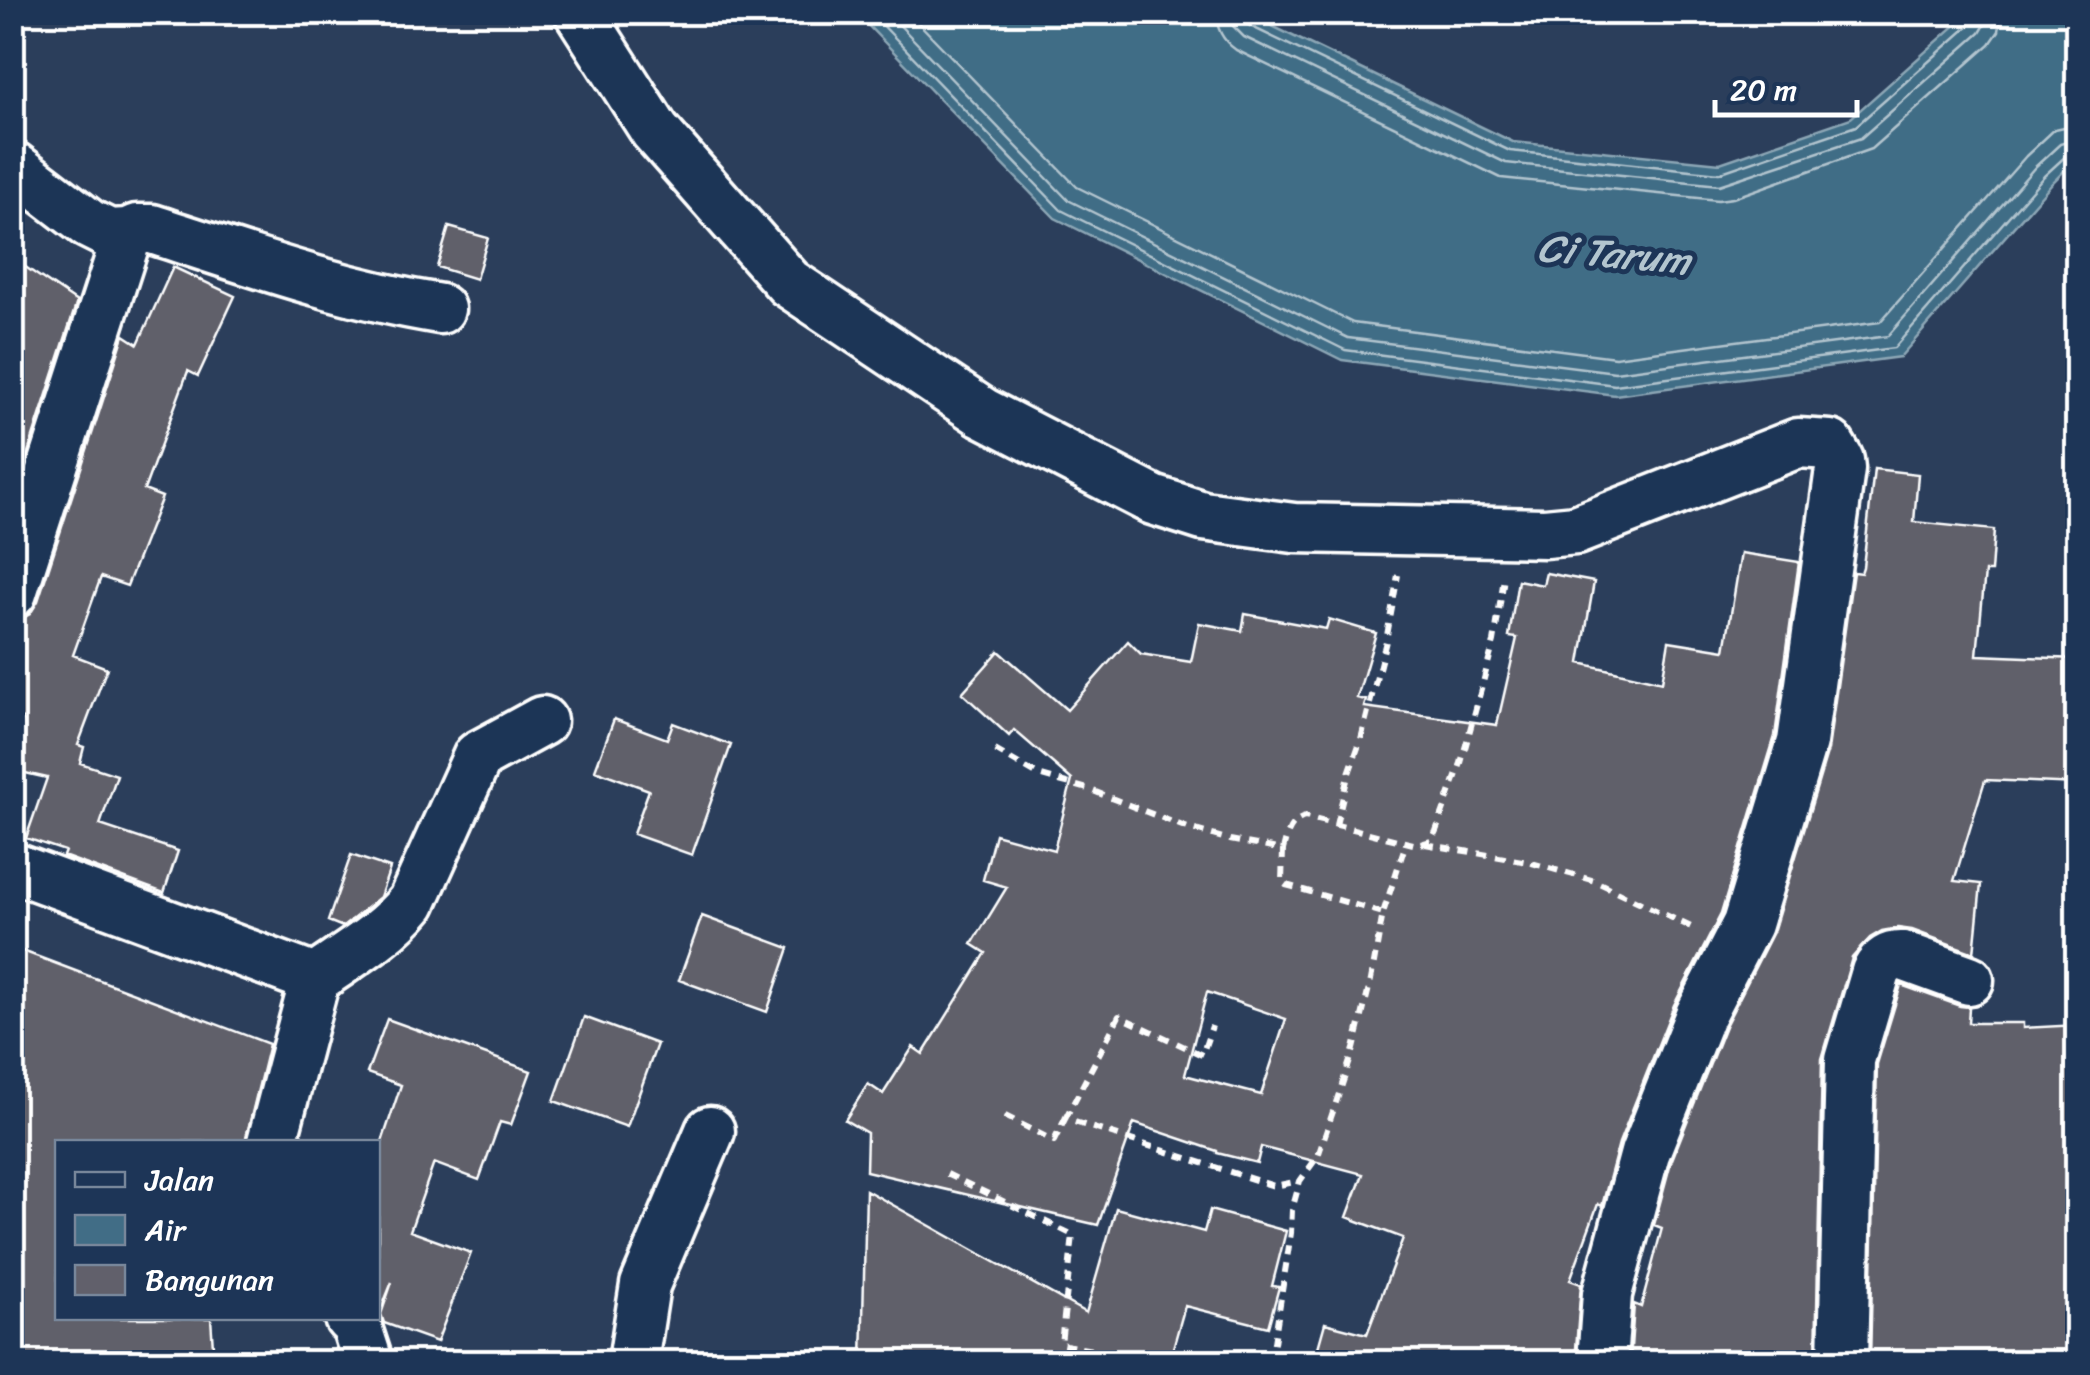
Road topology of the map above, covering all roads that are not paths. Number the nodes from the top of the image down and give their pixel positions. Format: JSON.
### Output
{"nodes":[{"id":1,"x":579,"y":12,"type":"edge"},
{"id":2,"x":12,"y":165,"type":"edge"},
{"id":3,"x":128,"y":233,"type":"junction"},
{"id":4,"x":440,"y":308,"type":"dead end"},
{"id":5,"x":12,"y":593,"type":"edge"},
{"id":6,"x":542,"y":721,"type":"dead end"},
{"id":7,"x":12,"y":867,"type":"edge"},
{"id":8,"x":315,"y":979,"type":"junction"},
{"id":9,"x":1969,"y":980,"type":"dead end"},
{"id":10,"x":710,"y":1131,"type":"dead end"},
{"id":11,"x":273,"y":1140,"type":"edge"},
{"id":12,"x":351,"y":1320,"type":"edge"},
{"id":13,"x":368,"y":1362,"type":"edge"},
{"id":14,"x":633,"y":1362,"type":"edge"},
{"id":15,"x":1602,"y":1362,"type":"edge"},
{"id":16,"x":1843,"y":1362,"type":"edge"}],
"edges":[{"from":1,"to":15,"type":"street"},
{"from":2,"to":3,"type":"street"},
{"from":3,"to":4,"type":"street"},
{"from":3,"to":5,"type":"street"},
{"from":6,"to":8,"type":"street"},
{"from":7,"to":8,"type":"street"},
{"from":8,"to":11,"type":"street"},
{"from":9,"to":16,"type":"street"},
{"from":10,"to":14,"type":"street"},
{"from":12,"to":13,"type":"street"}]}
